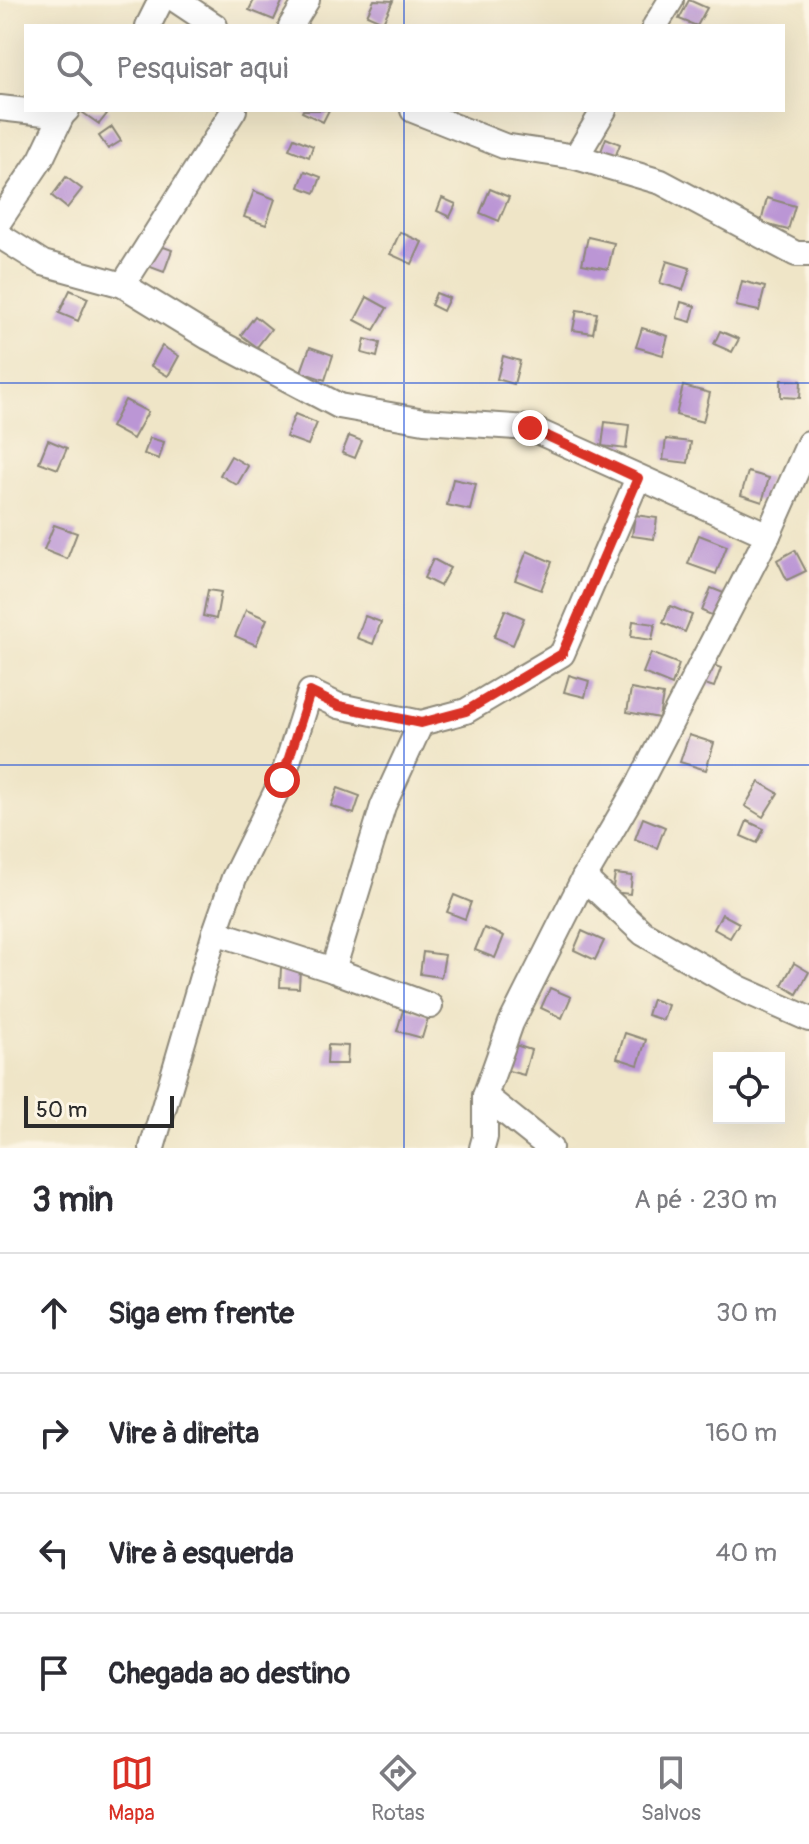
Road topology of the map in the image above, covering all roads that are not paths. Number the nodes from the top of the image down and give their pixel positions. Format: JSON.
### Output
{"nodes":[{"id":1,"x":161,"y":0,"type":"edge"},
{"id":2,"x":176,"y":0,"type":"edge"},
{"id":3,"x":307,"y":0,"type":"edge"},
{"id":4,"x":671,"y":0,"type":"edge"},
{"id":5,"x":149,"y":24,"type":"edge"},
{"id":6,"x":212,"y":24,"type":"edge"},
{"id":7,"x":292,"y":24,"type":"edge"},
{"id":8,"x":656,"y":24,"type":"edge"},
{"id":9,"x":0,"y":108,"type":"edge"},
{"id":10,"x":24,"y":110,"type":"edge"},
{"id":11,"x":64,"y":112,"type":"edge"},
{"id":12,"x":233,"y":112,"type":"edge"},
{"id":13,"x":418,"y":112,"type":"edge"},
{"id":14,"x":603,"y":112,"type":"edge"},
{"id":15,"x":576,"y":157,"type":"junction"},
{"id":16,"x":0,"y":220,"type":"edge"},
{"id":17,"x":0,"y":236,"type":"edge"},
{"id":18,"x":809,"y":254,"type":"edge"},
{"id":19,"x":123,"y":285,"type":"junction"},
{"id":20,"x":809,"y":443,"type":"edge"},
{"id":21,"x":638,"y":478,"type":"junction"},
{"id":22,"x":768,"y":535,"type":"junction"},
{"id":23,"x":421,"y":723,"type":"junction"},
{"id":24,"x":584,"y":878,"type":"junction"},
{"id":25,"x":215,"y":932,"type":"junction"},
{"id":26,"x":333,"y":970,"type":"junction"},
{"id":27,"x":430,"y":1006,"type":"dead end"},
{"id":28,"x":809,"y":1019,"type":"edge"},
{"id":29,"x":485,"y":1096,"type":"junction"},
{"id":30,"x":152,"y":1148,"type":"edge"},
{"id":31,"x":482,"y":1148,"type":"edge"},
{"id":32,"x":550,"y":1148,"type":"edge"}],
"edges":[{"from":1,"to":5,"type":"street"},
{"from":2,"to":6,"type":"street"},
{"from":3,"to":7,"type":"street"},
{"from":4,"to":8,"type":"street"},
{"from":9,"to":10,"type":"street"},
{"from":11,"to":16,"type":"street"},
{"from":12,"to":19,"type":"street"},
{"from":13,"to":15,"type":"street"},
{"from":14,"to":15,"type":"street"},
{"from":15,"to":18,"type":"street"},
{"from":17,"to":19,"type":"street"},
{"from":19,"to":21,"type":"street"},
{"from":20,"to":22,"type":"street"},
{"from":21,"to":22,"type":"street"},
{"from":21,"to":23,"type":"street"},
{"from":22,"to":24,"type":"street"},
{"from":23,"to":25,"type":"street"},
{"from":23,"to":26,"type":"street"},
{"from":24,"to":28,"type":"street"},
{"from":24,"to":29,"type":"street"},
{"from":25,"to":26,"type":"street"},
{"from":25,"to":30,"type":"street"},
{"from":26,"to":27,"type":"street"},
{"from":29,"to":31,"type":"street"},
{"from":29,"to":32,"type":"street"}]}
